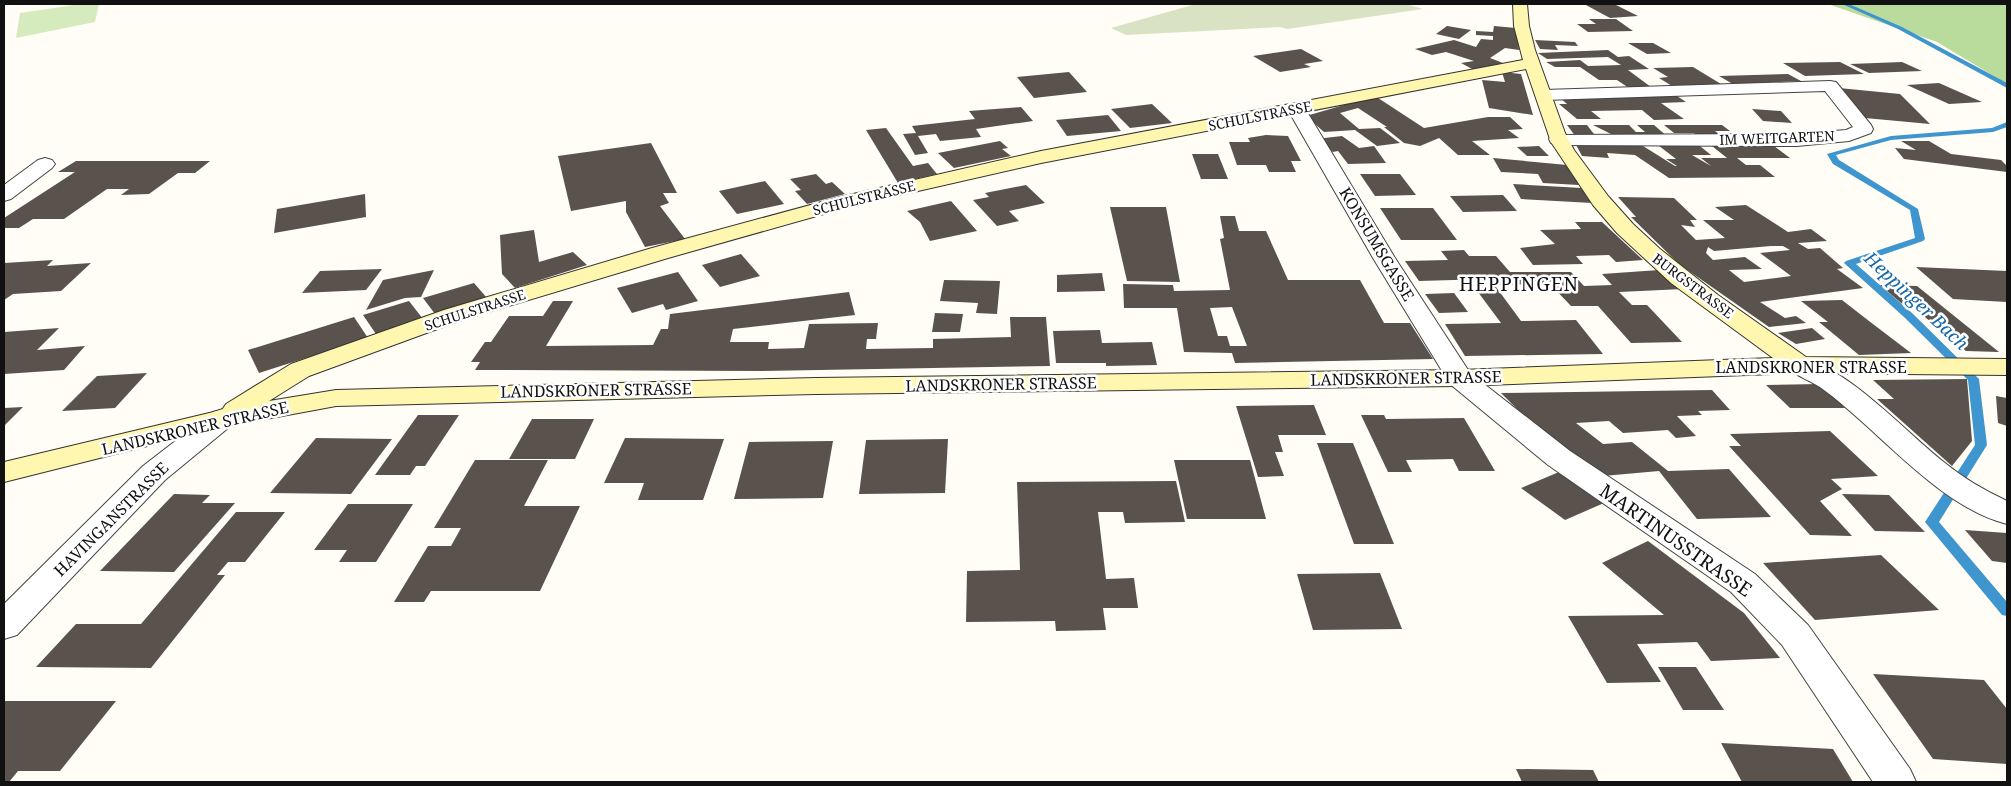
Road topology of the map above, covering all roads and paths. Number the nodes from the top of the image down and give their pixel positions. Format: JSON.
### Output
{"nodes":[{"id":1,"x":1520,"y":4,"type":"edge"},
{"id":2,"x":1530,"y":63,"type":"junction"},
{"id":3,"x":1544,"y":95,"type":"junction"},
{"id":4,"x":1297,"y":110,"type":"junction"},
{"id":5,"x":1558,"y":139,"type":"junction"},
{"id":6,"x":45,"y":164,"type":"dead end"},
{"id":7,"x":4,"y":195,"type":"edge"},
{"id":8,"x":1800,"y":365,"type":"junction"},
{"id":9,"x":2002,"y":367,"type":"edge"},
{"id":10,"x":1460,"y":378,"type":"junction"},
{"id":11,"x":223,"y":418,"type":"junction"},
{"id":12,"x":4,"y":472,"type":"edge"},
{"id":13,"x":2007,"y":513,"type":"edge"},
{"id":14,"x":4,"y":626,"type":"edge"},
{"id":15,"x":1896,"y":782,"type":"edge"}],
"edges":[{"from":1,"to":2,"type":"main road","name":"BURGSTRASSE"},
{"from":2,"to":3,"type":"main road","name":"BURGSTRASSE"},
{"from":2,"to":4,"type":"main road","name":"SCHULSTRASSE"},
{"from":3,"to":5,"type":"main road","name":"BURGSTRASSE"},
{"from":3,"to":5,"type":"street","name":"IM WEITGARTEN"},
{"from":4,"to":10,"type":"street","name":"KONSUMSGASSE"},
{"from":4,"to":11,"type":"main road","name":"SCHULSTRASSE"},
{"from":5,"to":8,"type":"main road","name":"BURGSTRASSE"},
{"from":6,"to":7,"type":"street"},
{"from":8,"to":9,"type":"main road","name":"LANDSKRONER STRASSE"},
{"from":8,"to":10,"type":"main road","name":"LANDSKRONER STRASSE"},
{"from":8,"to":13,"type":"street"},
{"from":10,"to":11,"type":"main road","name":"LANDSKRONER STRASSE"},
{"from":10,"to":15,"type":"street","name":"MARTINUSSTRASSE"},
{"from":11,"to":12,"type":"main road","name":"LANDSKRONER STRASSE"},
{"from":11,"to":14,"type":"street","name":"HAVINGANSTRASSE"}]}
